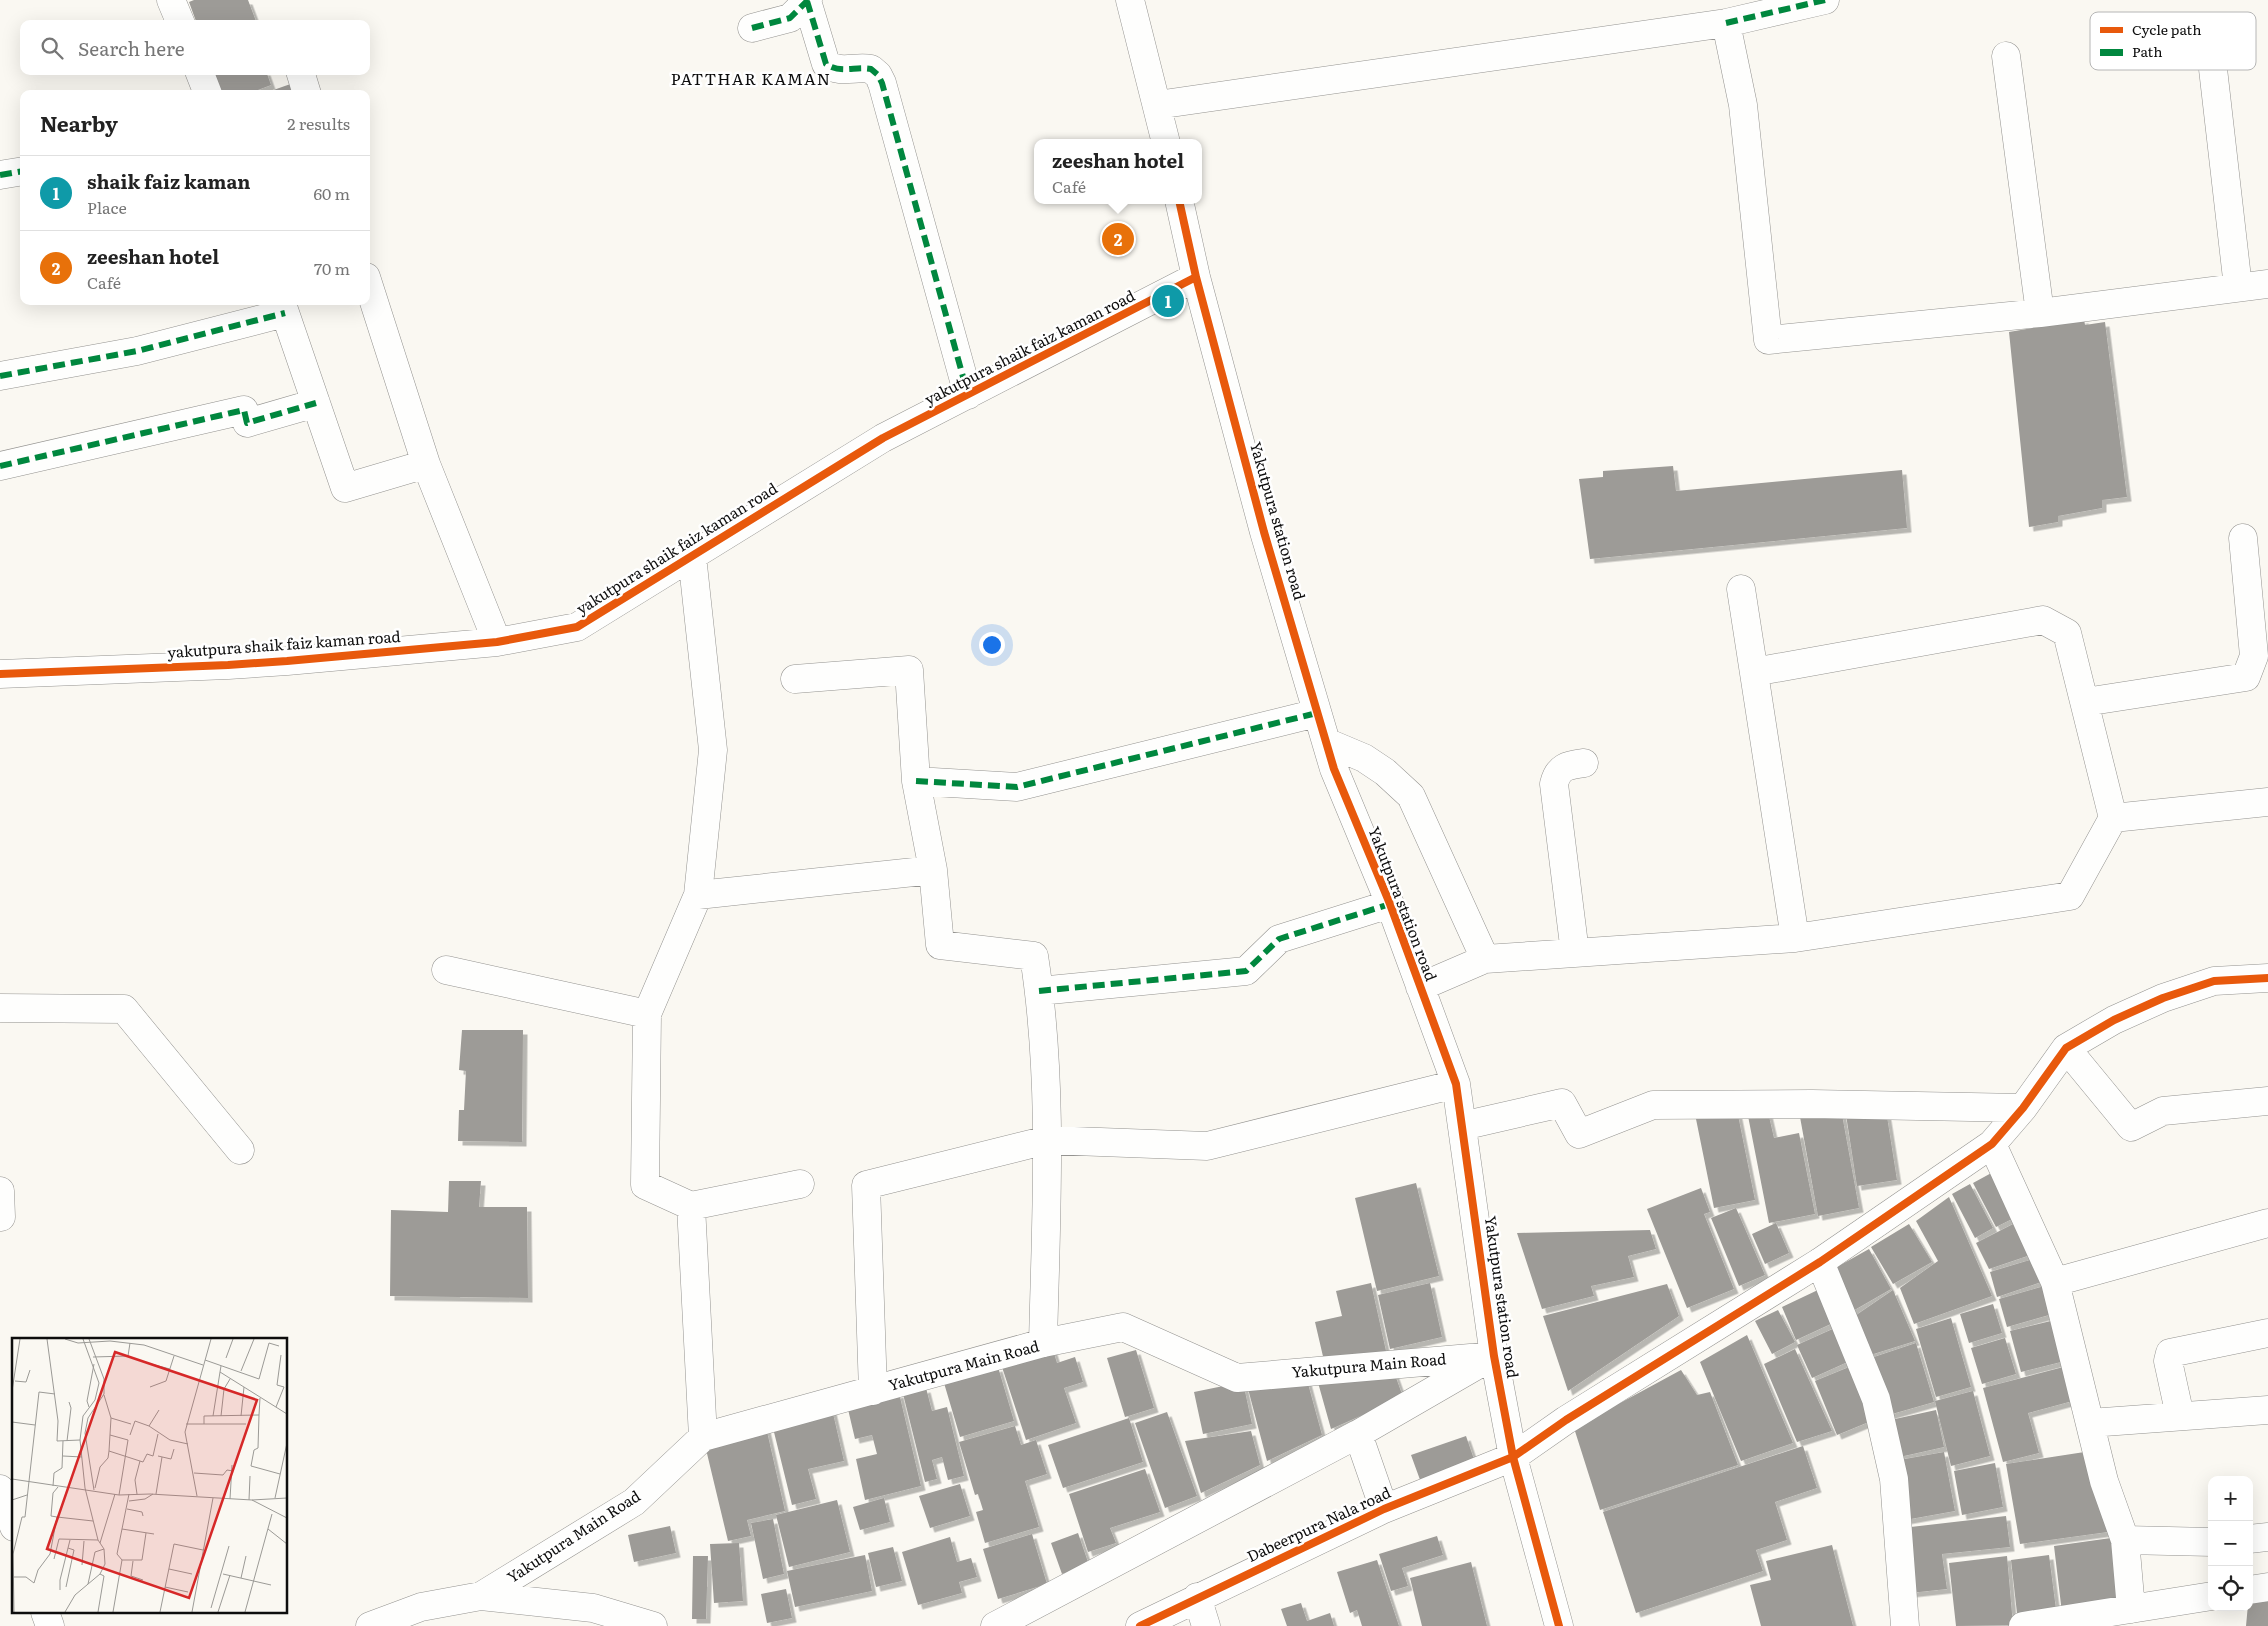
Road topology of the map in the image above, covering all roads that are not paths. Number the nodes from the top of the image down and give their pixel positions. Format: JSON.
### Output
{"nodes":[{"id":1,"x":171,"y":0,"type":"edge"},
{"id":2,"x":807,"y":0,"type":"edge"},
{"id":3,"x":1130,"y":0,"type":"edge"},
{"id":4,"x":1826,"y":0,"type":"edge"},
{"id":5,"x":179,"y":20,"type":"edge"},
{"id":6,"x":1726,"y":22,"type":"junction"},
{"id":7,"x":752,"y":28,"type":"dead end"},
{"id":8,"x":2006,"y":56,"type":"dead end"},
{"id":9,"x":2213,"y":70,"type":"edge"},
{"id":10,"x":201,"y":75,"type":"edge"},
{"id":11,"x":301,"y":75,"type":"edge"},
{"id":12,"x":206,"y":90,"type":"edge"},
{"id":13,"x":306,"y":90,"type":"edge"},
{"id":14,"x":1157,"y":105,"type":"junction"},
{"id":15,"x":1165,"y":139,"type":"edge"},
{"id":16,"x":20,"y":172,"type":"edge"},
{"id":17,"x":0,"y":175,"type":"edge"},
{"id":18,"x":1180,"y":204,"type":"edge"},
{"id":19,"x":1196,"y":277,"type":"junction"},
{"id":20,"x":2268,"y":284,"type":"edge"},
{"id":21,"x":2238,"y":287,"type":"junction"},
{"id":22,"x":370,"y":289,"type":"edge"},
{"id":23,"x":283,"y":307,"type":"edge"},
{"id":24,"x":2040,"y":313,"type":"junction"},
{"id":25,"x":0,"y":376,"type":"edge"},
{"id":26,"x":968,"y":395,"type":"junction"},
{"id":27,"x":316,"y":403,"type":"junction"},
{"id":28,"x":426,"y":464,"type":"junction"},
{"id":29,"x":0,"y":466,"type":"edge"},
{"id":30,"x":2243,"y":538,"type":"dead end"},
{"id":31,"x":692,"y":556,"type":"junction"},
{"id":32,"x":1741,"y":589,"type":"dead end"},
{"id":33,"x":497,"y":642,"type":"junction"},
{"id":34,"x":1754,"y":672,"type":"junction"},
{"id":35,"x":0,"y":674,"type":"edge"},
{"id":36,"x":795,"y":679,"type":"dead end"},
{"id":37,"x":2085,"y":702,"type":"junction"},
{"id":38,"x":1317,"y":713,"type":"junction"},
{"id":39,"x":1326,"y":742,"type":"junction"},
{"id":40,"x":1584,"y":763,"type":"dead end"},
{"id":41,"x":916,"y":781,"type":"junction"},
{"id":42,"x":2268,"y":802,"type":"edge"},
{"id":43,"x":2113,"y":818,"type":"junction"},
{"id":44,"x":933,"y":870,"type":"junction"},
{"id":45,"x":698,"y":895,"type":"junction"},
{"id":46,"x":1390,"y":904,"type":"junction"},
{"id":47,"x":1795,"y":938,"type":"junction"},
{"id":48,"x":1574,"y":953,"type":"junction"},
{"id":49,"x":1485,"y":959,"type":"junction"},
{"id":50,"x":446,"y":970,"type":"dead end"},
{"id":51,"x":2268,"y":978,"type":"edge"},
{"id":52,"x":1420,"y":987,"type":"junction"},
{"id":53,"x":1039,"y":991,"type":"junction"},
{"id":54,"x":0,"y":1008,"type":"edge"},
{"id":55,"x":646,"y":1014,"type":"junction"},
{"id":56,"x":2066,"y":1048,"type":"junction"},
{"id":57,"x":1456,"y":1084,"type":"junction"},
{"id":58,"x":2268,"y":1101,"type":"edge"},
{"id":59,"x":2023,"y":1108,"type":"junction"},
{"id":60,"x":1462,"y":1126,"type":"junction"},
{"id":61,"x":1047,"y":1140,"type":"junction"},
{"id":62,"x":1992,"y":1144,"type":"junction"},
{"id":63,"x":240,"y":1150,"type":"dead end"},
{"id":64,"x":800,"y":1184,"type":"dead end"},
{"id":65,"x":691,"y":1206,"type":"junction"},
{"id":66,"x":2268,"y":1223,"type":"edge"},
{"id":67,"x":1820,"y":1262,"type":"junction"},
{"id":68,"x":2055,"y":1282,"type":"junction"},
{"id":69,"x":2268,"y":1333,"type":"edge"},
{"id":70,"x":1044,"y":1344,"type":"junction"},
{"id":71,"x":1494,"y":1356,"type":"junction"},
{"id":72,"x":873,"y":1391,"type":"junction"},
{"id":73,"x":2268,"y":1410,"type":"edge"},
{"id":74,"x":2180,"y":1416,"type":"junction"},
{"id":75,"x":2090,"y":1422,"type":"junction"},
{"id":76,"x":1358,"y":1434,"type":"junction"},
{"id":77,"x":703,"y":1437,"type":"junction"},
{"id":78,"x":1513,"y":1458,"type":"junction"},
{"id":79,"x":0,"y":1489,"type":"edge"},
{"id":80,"x":1384,"y":1509,"type":"junction"},
{"id":81,"x":12,"y":1522,"type":"edge"},
{"id":82,"x":2268,"y":1537,"type":"edge"},
{"id":83,"x":2253,"y":1539,"type":"edge"},
{"id":84,"x":2124,"y":1540,"type":"junction"},
{"id":85,"x":2208,"y":1542,"type":"edge"},
{"id":86,"x":2268,"y":1587,"type":"edge"},
{"id":87,"x":2253,"y":1589,"type":"edge"},
{"id":88,"x":481,"y":1596,"type":"junction"},
{"id":89,"x":1196,"y":1597,"type":"junction"},
{"id":90,"x":2208,"y":1597,"type":"edge"},
{"id":91,"x":2131,"y":1609,"type":"junction"},
{"id":92,"x":46,"y":1614,"type":"edge"},
{"id":93,"x":50,"y":1626,"type":"edge"},
{"id":94,"x":370,"y":1626,"type":"edge"},
{"id":95,"x":653,"y":1626,"type":"edge"},
{"id":96,"x":995,"y":1626,"type":"edge"},
{"id":97,"x":1140,"y":1626,"type":"edge"},
{"id":98,"x":1206,"y":1626,"type":"edge"},
{"id":99,"x":1559,"y":1626,"type":"edge"},
{"id":100,"x":1905,"y":1626,"type":"edge"},
{"id":101,"x":2023,"y":1626,"type":"edge"}],
"edges":[{"from":1,"to":5,"type":"street"},
{"from":2,"to":7,"type":"street"},
{"from":2,"to":26,"type":"street"},
{"from":3,"to":14,"type":"street"},
{"from":4,"to":6,"type":"street"},
{"from":6,"to":14,"type":"street"},
{"from":6,"to":24,"type":"street"},
{"from":8,"to":24,"type":"street"},
{"from":9,"to":21,"type":"street"},
{"from":10,"to":12,"type":"street"},
{"from":11,"to":13,"type":"street"},
{"from":14,"to":15,"type":"street"},
{"from":16,"to":17,"type":"street"},
{"from":18,"to":19,"type":"street","name":"Yakutpura station road"},
{"from":19,"to":26,"type":"street","name":"yakutpura shaik faiz kaman road"},
{"from":19,"to":38,"type":"street","name":"Yakutpura station road"},
{"from":20,"to":21,"type":"street"},
{"from":21,"to":24,"type":"street"},
{"from":22,"to":28,"type":"street"},
{"from":23,"to":25,"type":"street"},
{"from":23,"to":27,"type":"street"},
{"from":26,"to":31,"type":"street","name":"yakutpura shaik faiz kaman road"},
{"from":27,"to":28,"type":"street"},
{"from":27,"to":29,"type":"street"},
{"from":28,"to":33,"type":"street"},
{"from":30,"to":37,"type":"street"},
{"from":31,"to":33,"type":"street","name":"yakutpura shaik faiz kaman road"},
{"from":31,"to":45,"type":"street"},
{"from":32,"to":34,"type":"street"},
{"from":33,"to":35,"type":"street","name":"yakutpura shaik faiz kaman road"},
{"from":34,"to":37,"type":"street"},
{"from":34,"to":47,"type":"street"},
{"from":36,"to":41,"type":"street"},
{"from":37,"to":43,"type":"street"},
{"from":38,"to":39,"type":"street","name":"Yakutpura station road"},
{"from":38,"to":41,"type":"street"},
{"from":39,"to":46,"type":"street","name":"Yakutpura station road"},
{"from":39,"to":49,"type":"street"},
{"from":40,"to":48,"type":"street"},
{"from":41,"to":44,"type":"street"},
{"from":42,"to":43,"type":"street"},
{"from":43,"to":47,"type":"street"},
{"from":44,"to":45,"type":"street"},
{"from":44,"to":53,"type":"street"},
{"from":45,"to":55,"type":"street"},
{"from":46,"to":52,"type":"street","name":"Yakutpura station road"},
{"from":46,"to":53,"type":"street"},
{"from":47,"to":48,"type":"street"},
{"from":48,"to":49,"type":"street"},
{"from":49,"to":52,"type":"street"},
{"from":50,"to":55,"type":"street"},
{"from":51,"to":56,"type":"street"},
{"from":52,"to":57,"type":"street","name":"Yakutpura station road"},
{"from":53,"to":61,"type":"street"},
{"from":54,"to":63,"type":"street"},
{"from":55,"to":65,"type":"street"},
{"from":56,"to":58,"type":"street"},
{"from":56,"to":59,"type":"street","name":"Dabeerpura Nala road"},
{"from":57,"to":60,"type":"street","name":"Yakutpura station road"},
{"from":57,"to":61,"type":"street"},
{"from":59,"to":60,"type":"street"},
{"from":59,"to":62,"type":"street","name":"Dabeerpura Nala road"},
{"from":60,"to":71,"type":"street","name":"Yakutpura station road"},
{"from":61,"to":70,"type":"street"},
{"from":61,"to":72,"type":"street"},
{"from":62,"to":67,"type":"street","name":"Dabeerpura Nala road"},
{"from":62,"to":68,"type":"street"},
{"from":64,"to":65,"type":"street"},
{"from":65,"to":77,"type":"street"},
{"from":66,"to":68,"type":"street"},
{"from":67,"to":78,"type":"street","name":"Dabeerpura Nala road"},
{"from":67,"to":100,"type":"street"},
{"from":68,"to":75,"type":"street"},
{"from":69,"to":74,"type":"street"},
{"from":70,"to":71,"type":"street","name":"Yakutpura Main Road"},
{"from":70,"to":72,"type":"street","name":"Yakutpura Main Road"},
{"from":71,"to":76,"type":"street"},
{"from":71,"to":78,"type":"street","name":"Yakutpura station road"},
{"from":72,"to":77,"type":"street","name":"Yakutpura Main Road"},
{"from":73,"to":74,"type":"street"},
{"from":74,"to":75,"type":"street"},
{"from":75,"to":84,"type":"street"},
{"from":76,"to":80,"type":"street"},
{"from":76,"to":96,"type":"street"},
{"from":77,"to":88,"type":"street","name":"Yakutpura Main Road"},
{"from":78,"to":80,"type":"street","name":"Dabeerpura Nala road"},
{"from":78,"to":99,"type":"street","name":"Yakutpura station road"},
{"from":79,"to":81,"type":"street"},
{"from":80,"to":89,"type":"street","name":"Dabeerpura Nala road"},
{"from":82,"to":83,"type":"street"},
{"from":84,"to":85,"type":"street"},
{"from":84,"to":91,"type":"street"},
{"from":86,"to":87,"type":"street"},
{"from":88,"to":94,"type":"street"},
{"from":88,"to":95,"type":"street"},
{"from":89,"to":97,"type":"street","name":"Dabeerpura Nala road"},
{"from":89,"to":98,"type":"street"},
{"from":90,"to":91,"type":"street"},
{"from":91,"to":101,"type":"street"},
{"from":92,"to":93,"type":"street"}]}
